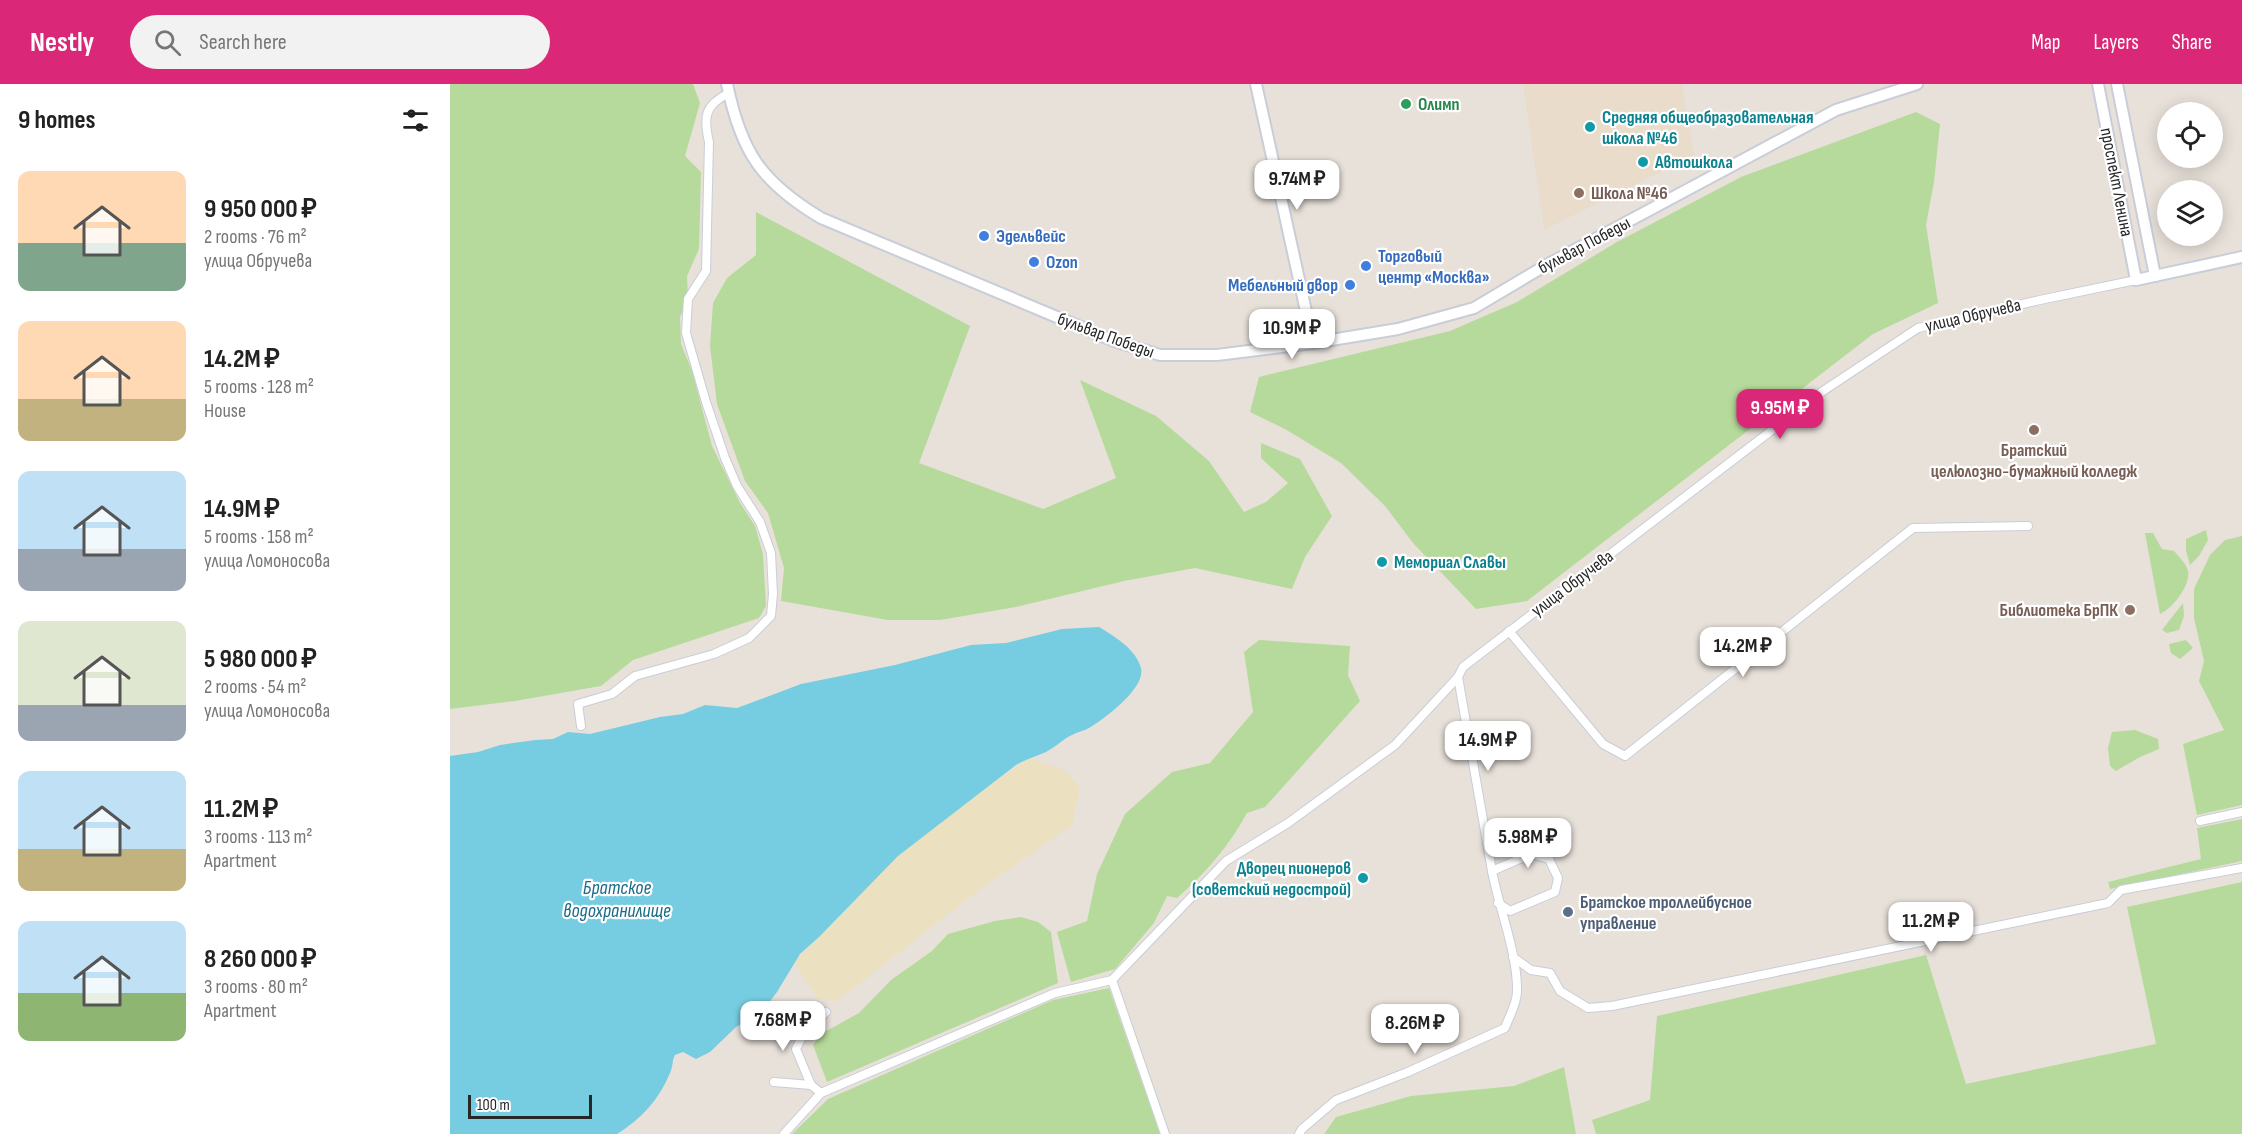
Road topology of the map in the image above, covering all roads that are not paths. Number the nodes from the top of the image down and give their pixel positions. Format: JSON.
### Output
{"nodes":[{"id":1,"x":1256,"y":84,"type":"edge"},
{"id":2,"x":1917,"y":84,"type":"edge"},
{"id":3,"x":2098,"y":84,"type":"edge"},
{"id":4,"x":2117,"y":84,"type":"edge"},
{"id":5,"x":728,"y":88,"type":"edge"},
{"id":6,"x":2242,"y":257,"type":"edge"},
{"id":7,"x":2155,"y":276,"type":"junction"},
{"id":8,"x":2136,"y":280,"type":"junction"},
{"id":9,"x":1313,"y":343,"type":"junction"},
{"id":10,"x":2028,"y":526,"type":"dead end"},
{"id":11,"x":1509,"y":631,"type":"junction"},
{"id":12,"x":1458,"y":677,"type":"junction"},
{"id":13,"x":581,"y":726,"type":"dead end"},
{"id":14,"x":2242,"y":812,"type":"edge"},
{"id":15,"x":2200,"y":821,"type":"dead end"},
{"id":16,"x":2242,"y":867,"type":"edge"},
{"id":17,"x":1492,"y":871,"type":"junction"},
{"id":18,"x":1498,"y":903,"type":"junction"},
{"id":19,"x":1513,"y":957,"type":"junction"},
{"id":20,"x":1112,"y":980,"type":"junction"},
{"id":21,"x":826,"y":1012,"type":"dead end"},
{"id":22,"x":774,"y":1082,"type":"dead end"},
{"id":23,"x":811,"y":1085,"type":"junction"},
{"id":24,"x":821,"y":1093,"type":"junction"},
{"id":25,"x":784,"y":1134,"type":"edge"},
{"id":26,"x":1165,"y":1134,"type":"edge"},
{"id":27,"x":1299,"y":1134,"type":"edge"}],
"edges":[{"from":1,"to":9,"type":"street"},
{"from":2,"to":9,"type":"street","name":"бульвар Победы"},
{"from":3,"to":8,"type":"street","name":"проспект Ленина"},
{"from":4,"to":7,"type":"street","name":"проспект Ленина"},
{"from":5,"to":9,"type":"street","name":"бульвар Победы"},
{"from":5,"to":13,"type":"street"},
{"from":6,"to":7,"type":"street","name":"улица Обручева"},
{"from":7,"to":8,"type":"street","name":"улица Обручева"},
{"from":8,"to":11,"type":"street","name":"улица Обручева"},
{"from":10,"to":11,"type":"street"},
{"from":11,"to":12,"type":"street","name":"улица Обручева"},
{"from":12,"to":17,"type":"street"},
{"from":12,"to":20,"type":"street","name":"улица Обручева"},
{"from":14,"to":15,"type":"street"},
{"from":16,"to":19,"type":"street"},
{"from":17,"to":18,"type":"street"},
{"from":17,"to":18,"type":"street"},
{"from":18,"to":19,"type":"street"},
{"from":19,"to":27,"type":"street"},
{"from":20,"to":24,"type":"street"},
{"from":20,"to":26,"type":"street"},
{"from":21,"to":23,"type":"street"},
{"from":22,"to":23,"type":"street"},
{"from":23,"to":24,"type":"street"},
{"from":24,"to":25,"type":"street"}]}
